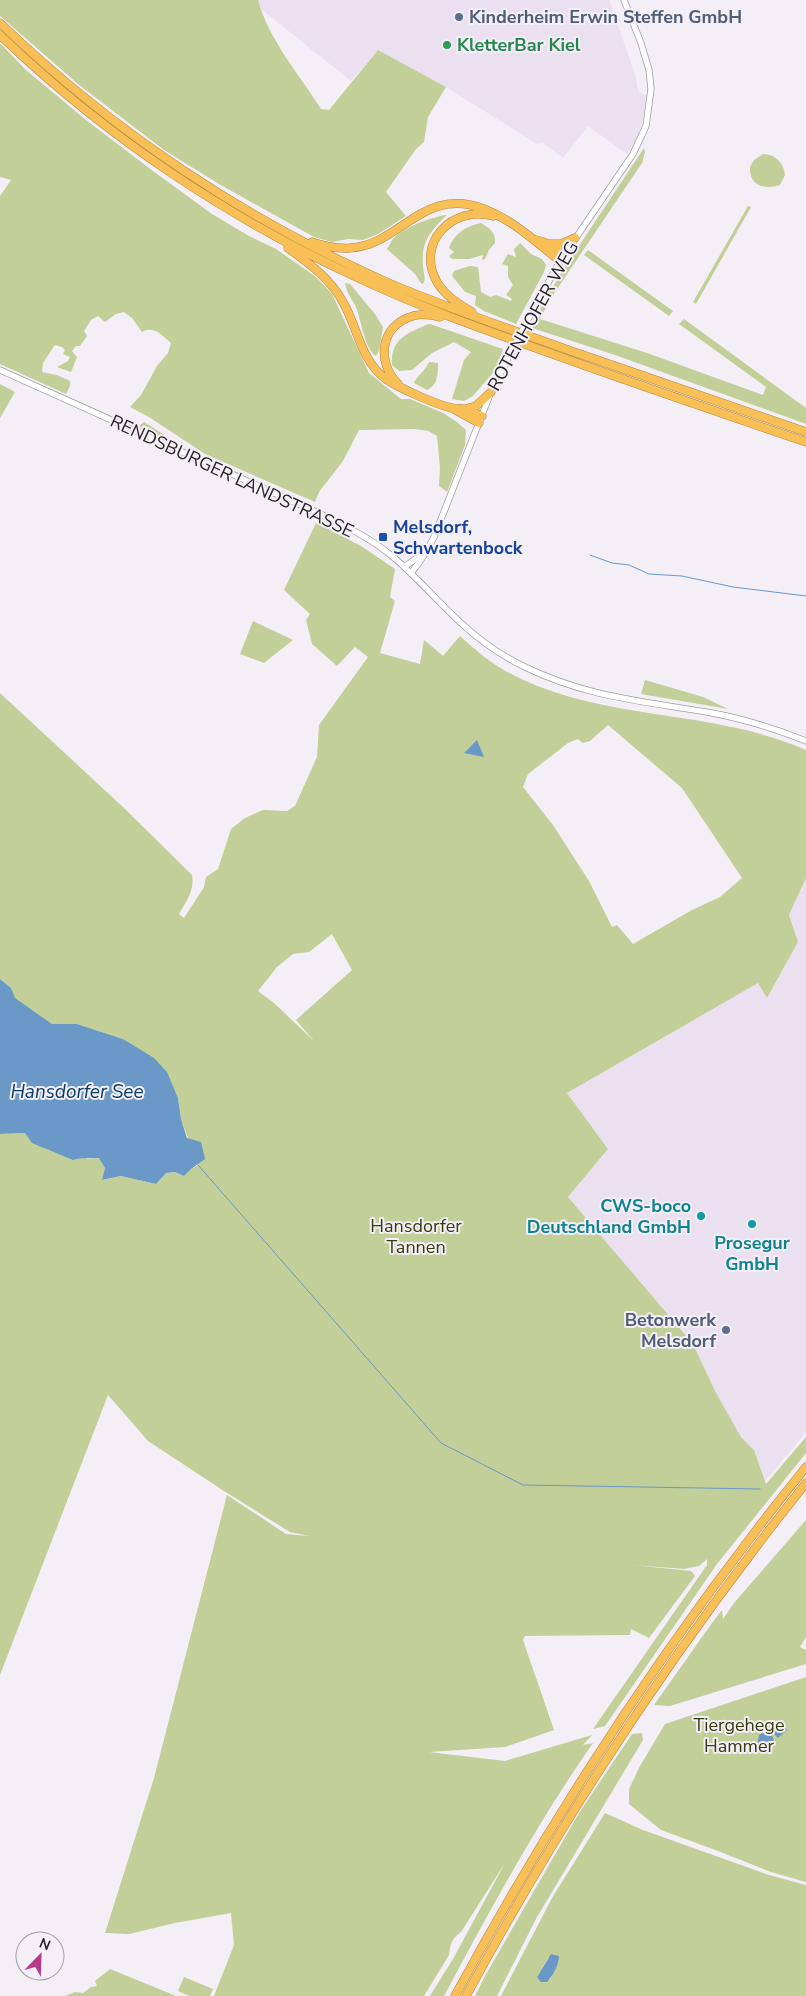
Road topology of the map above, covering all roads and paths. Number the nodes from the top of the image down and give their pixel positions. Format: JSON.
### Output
{"nodes":[{"id":1,"x":624,"y":0,"type":"edge"},
{"id":2,"x":0,"y":23,"type":"edge"},
{"id":3,"x":0,"y":35,"type":"edge"},
{"id":4,"x":504,"y":220,"type":"junction"},
{"id":5,"x":264,"y":230,"type":"junction"},
{"id":6,"x":287,"y":233,"type":"junction"},
{"id":7,"x":575,"y":238,"type":"junction"},
{"id":8,"x":534,"y":239,"type":"junction"},
{"id":9,"x":549,"y":244,"type":"junction"},
{"id":10,"x":562,"y":257,"type":"junction"},
{"id":11,"x":455,"y":319,"type":"junction"},
{"id":12,"x":491,"y":323,"type":"junction"},
{"id":13,"x":0,"y":370,"type":"edge"},
{"id":14,"x":404,"y":388,"type":"junction"},
{"id":15,"x":491,"y":392,"type":"junction"},
{"id":16,"x":452,"y":408,"type":"junction"},
{"id":17,"x":464,"y":409,"type":"junction"},
{"id":18,"x":480,"y":420,"type":"junction"},
{"id":19,"x":806,"y":432,"type":"edge"},
{"id":20,"x":806,"y":442,"type":"edge"},
{"id":21,"x":424,"y":553,"type":"junction"},
{"id":22,"x":404,"y":567,"type":"junction"},
{"id":23,"x":411,"y":573,"type":"junction"},
{"id":24,"x":806,"y":741,"type":"edge"},
{"id":25,"x":806,"y":1467,"type":"edge"},
{"id":26,"x":806,"y":1483,"type":"edge"},
{"id":27,"x":455,"y":1996,"type":"edge"},
{"id":28,"x":466,"y":1996,"type":"edge"}],
"edges":[{"from":1,"to":7,"type":"street","name":"ROTENHOFER WEG"},
{"from":2,"to":6,"type":"highway"},
{"from":3,"to":5,"type":"highway"},
{"from":4,"to":6,"type":"highway"},
{"from":4,"to":8,"type":"highway"},
{"from":4,"to":12,"type":"highway"},
{"from":5,"to":11,"type":"highway"},
{"from":5,"to":14,"type":"highway"},
{"from":6,"to":12,"type":"highway"},
{"from":7,"to":9,"type":"highway"},
{"from":7,"to":10,"type":"street","name":"ROTENHOFER WEG"},
{"from":8,"to":9,"type":"highway"},
{"from":8,"to":10,"type":"highway"},
{"from":9,"to":10,"type":"highway"},
{"from":10,"to":15,"type":"street","name":"ROTENHOFER WEG","bridge":true},
{"from":11,"to":14,"type":"highway"},
{"from":11,"to":20,"type":"highway"},
{"from":12,"to":19,"type":"highway"},
{"from":13,"to":22,"type":"street","name":"RENDSBURGER LANDSTRASSE"},
{"from":14,"to":16,"type":"highway"},
{"from":15,"to":17,"type":"highway"},
{"from":15,"to":18,"type":"street","name":"ROTENHOFER WEG"},
{"from":16,"to":17,"type":"highway"},
{"from":16,"to":18,"type":"highway"},
{"from":17,"to":18,"type":"highway"},
{"from":18,"to":21,"type":"street","name":"ROTENHOFER WEG"},
{"from":21,"to":22,"type":"street","name":"ROTENHOFER WEG"},
{"from":21,"to":23,"type":"street","name":"ROTENHOFER WEG"},
{"from":22,"to":23,"type":"street","name":"RENDSBURGER LANDSTRASSE"},
{"from":23,"to":24,"type":"street","name":"RENDSBURGER LANDSTRASSE"},
{"from":25,"to":27,"type":"highway"},
{"from":26,"to":28,"type":"highway"}]}
